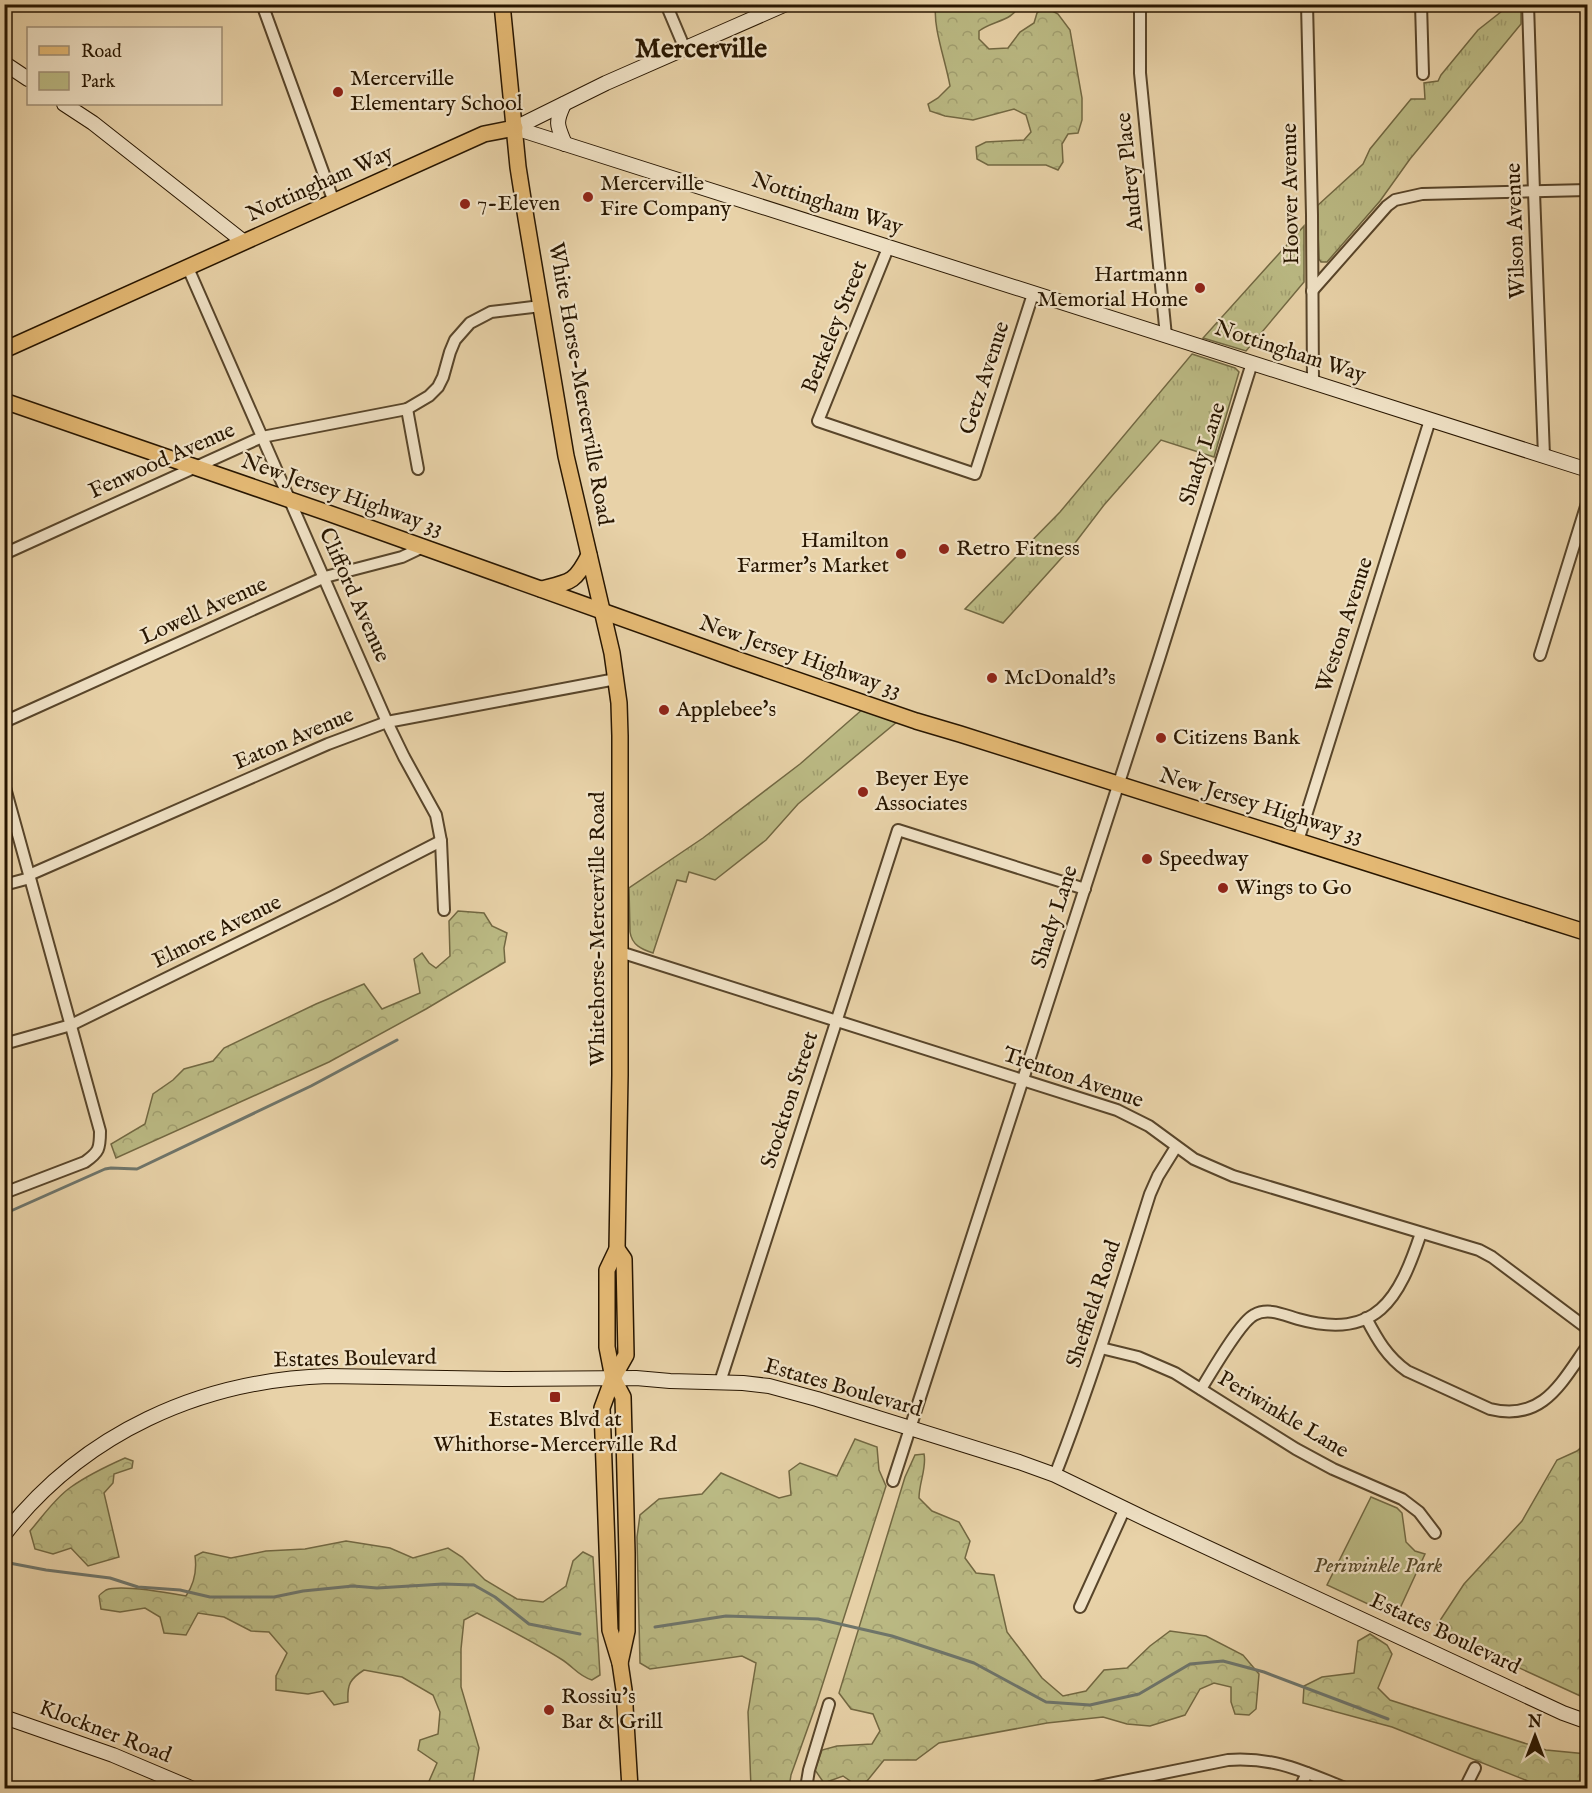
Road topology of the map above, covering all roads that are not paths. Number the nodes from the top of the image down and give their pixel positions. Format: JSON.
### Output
{"nodes":[{"id":1,"x":262,"y":4,"type":"edge"},
{"id":2,"x":502,"y":4,"type":"edge"},
{"id":3,"x":666,"y":4,"type":"edge"},
{"id":4,"x":786,"y":4,"type":"edge"},
{"id":5,"x":1140,"y":4,"type":"edge"},
{"id":6,"x":1307,"y":4,"type":"edge"},
{"id":7,"x":1421,"y":4,"type":"edge"},
{"id":8,"x":1528,"y":4,"type":"edge"},
{"id":9,"x":686,"y":49,"type":"junction"},
{"id":10,"x":4,"y":63,"type":"edge"},
{"id":11,"x":1423,"y":74,"type":"dead end"},
{"id":12,"x":27,"y":78,"type":"edge"},
{"id":13,"x":564,"y":104,"type":"junction"},
{"id":14,"x":66,"y":105,"type":"edge"},
{"id":15,"x":515,"y":128,"type":"junction"},
{"id":16,"x":565,"y":144,"type":"junction"},
{"id":17,"x":1587,"y":190,"type":"edge"},
{"id":18,"x":1534,"y":192,"type":"junction"},
{"id":19,"x":333,"y":202,"type":"junction"},
{"id":20,"x":244,"y":242,"type":"junction"},
{"id":21,"x":888,"y":248,"type":"junction"},
{"id":22,"x":188,"y":268,"type":"junction"},
{"id":23,"x":1312,"y":291,"type":"junction"},
{"id":24,"x":1033,"y":294,"type":"junction"},
{"id":25,"x":541,"y":306,"type":"junction"},
{"id":26,"x":1166,"y":336,"type":"junction"},
{"id":27,"x":4,"y":350,"type":"edge"},
{"id":28,"x":1252,"y":363,"type":"junction"},
{"id":29,"x":1313,"y":382,"type":"junction"},
{"id":30,"x":4,"y":401,"type":"edge"},
{"id":31,"x":407,"y":409,"type":"junction"},
{"id":32,"x":1430,"y":420,"type":"junction"},
{"id":33,"x":262,"y":437,"type":"junction"},
{"id":34,"x":1544,"y":456,"type":"junction"},
{"id":35,"x":195,"y":467,"type":"junction"},
{"id":36,"x":418,"y":469,"type":"dead end"},
{"id":37,"x":1587,"y":470,"type":"edge"},
{"id":38,"x":975,"y":474,"type":"joint"},
{"id":39,"x":290,"y":500,"type":"junction"},
{"id":40,"x":1587,"y":500,"type":"edge"},
{"id":41,"x":423,"y":547,"type":"junction"},
{"id":42,"x":4,"y":554,"type":"edge"},
{"id":43,"x":589,"y":555,"type":"junction"},
{"id":44,"x":325,"y":577,"type":"junction"},
{"id":45,"x":540,"y":589,"type":"junction"},
{"id":46,"x":602,"y":611,"type":"junction"},
{"id":47,"x":1540,"y":655,"type":"dead end"},
{"id":48,"x":616,"y":679,"type":"junction"},
{"id":49,"x":4,"y":722,"type":"edge"},
{"id":50,"x":387,"y":722,"type":"junction"},
{"id":51,"x":4,"y":784,"type":"edge"},
{"id":52,"x":1118,"y":785,"type":"junction"},
{"id":53,"x":441,"y":841,"type":"junction"},
{"id":54,"x":1298,"y":841,"type":"junction"},
{"id":55,"x":29,"y":877,"type":"junction"},
{"id":56,"x":4,"y":885,"type":"edge"},
{"id":57,"x":1085,"y":889,"type":"junction"},
{"id":58,"x":444,"y":910,"type":"dead end"},
{"id":59,"x":1587,"y":933,"type":"edge"},
{"id":60,"x":620,"y":952,"type":"junction"},
{"id":61,"x":836,"y":1020,"type":"junction"},
{"id":62,"x":71,"y":1025,"type":"junction"},
{"id":63,"x":4,"y":1044,"type":"edge"},
{"id":64,"x":1023,"y":1080,"type":"junction"},
{"id":65,"x":1176,"y":1147,"type":"junction"},
{"id":66,"x":4,"y":1193,"type":"edge"},
{"id":67,"x":1421,"y":1233,"type":"junction"},
{"id":68,"x":1366,"y":1318,"type":"junction"},
{"id":69,"x":1587,"y":1329,"type":"edge"},
{"id":70,"x":1587,"y":1345,"type":"edge"},
{"id":71,"x":1101,"y":1348,"type":"junction"},
{"id":72,"x":613,"y":1378,"type":"junction"},
{"id":73,"x":720,"y":1382,"type":"junction"},
{"id":74,"x":1201,"y":1389,"type":"junction"},
{"id":75,"x":909,"y":1428,"type":"junction"},
{"id":76,"x":1055,"y":1475,"type":"junction"},
{"id":77,"x":893,"y":1481,"type":"dead end"},
{"id":78,"x":1125,"y":1508,"type":"junction"},
{"id":79,"x":1435,"y":1533,"type":"dead end"},
{"id":80,"x":4,"y":1535,"type":"edge"},
{"id":81,"x":1080,"y":1608,"type":"dead end"},
{"id":82,"x":620,"y":1663,"type":"junction"},
{"id":83,"x":829,"y":1704,"type":"dead end"},
{"id":84,"x":4,"y":1717,"type":"edge"},
{"id":85,"x":1587,"y":1722,"type":"edge"},
{"id":86,"x":1475,"y":1767,"type":"dead end"},
{"id":87,"x":1307,"y":1773,"type":"junction"},
{"id":88,"x":1132,"y":1784,"type":"edge"},
{"id":89,"x":190,"y":1788,"type":"edge"},
{"id":90,"x":630,"y":1788,"type":"edge"},
{"id":91,"x":806,"y":1788,"type":"edge"},
{"id":92,"x":1089,"y":1788,"type":"edge"},
{"id":93,"x":1300,"y":1788,"type":"edge"},
{"id":94,"x":1345,"y":1788,"type":"edge"},
{"id":95,"x":1465,"y":1788,"type":"edge"}],
"edges":[{"from":1,"to":19,"type":"street"},
{"from":2,"to":15,"type":"main road","name":"White Horse-Mercerville Road"},
{"from":3,"to":9,"type":"street"},
{"from":4,"to":9,"type":"street"},
{"from":5,"to":26,"type":"street","name":"Audrey Place"},
{"from":6,"to":23,"type":"street","name":"Hoover Avenue"},
{"from":7,"to":11,"type":"street"},
{"from":8,"to":18,"type":"street","name":"Wilson Avenue"},
{"from":9,"to":13,"type":"street"},
{"from":10,"to":12,"type":"street"},
{"from":13,"to":15,"type":"street"},
{"from":13,"to":16,"type":"street"},
{"from":14,"to":20,"type":"street"},
{"from":15,"to":16,"type":"street","name":"Nottingham Way"},
{"from":15,"to":19,"type":"main road","name":"Nottingham Way"},
{"from":15,"to":25,"type":"main road","name":"White Horse-Mercerville Road"},
{"from":16,"to":21,"type":"street","name":"Nottingham Way"},
{"from":17,"to":18,"type":"street"},
{"from":18,"to":23,"type":"street"},
{"from":18,"to":34,"type":"street","name":"Wilson Avenue"},
{"from":19,"to":20,"type":"main road","name":"Nottingham Way"},
{"from":20,"to":22,"type":"main road","name":"Nottingham Way"},
{"from":21,"to":24,"type":"street","name":"Nottingham Way"},
{"from":21,"to":38,"type":"street","name":"Berkeley Street"},
{"from":22,"to":27,"type":"main road","name":"Nottingham Way"},
{"from":22,"to":33,"type":"street","name":"Clifford Avenue"},
{"from":23,"to":29,"type":"street","name":"Hoover Avenue"},
{"from":24,"to":26,"type":"street","name":"Nottingham Way"},
{"from":24,"to":38,"type":"street","name":"Getz Avenue"},
{"from":25,"to":31,"type":"street","name":"Fenwood Avenue"},
{"from":25,"to":43,"type":"main road","name":"White Horse-Mercerville Road"},
{"from":26,"to":28,"type":"street","name":"Nottingham Way"},
{"from":28,"to":29,"type":"street","name":"Nottingham Way"},
{"from":28,"to":52,"type":"street","name":"Shady Lane"},
{"from":29,"to":32,"type":"street","name":"Nottingham Way"},
{"from":30,"to":35,"type":"main road","name":"New Jersey Highway 33"},
{"from":31,"to":33,"type":"street","name":"Fenwood Avenue"},
{"from":31,"to":36,"type":"street"},
{"from":32,"to":34,"type":"street","name":"Nottingham Way"},
{"from":32,"to":54,"type":"street","name":"Weston Avenue"},
{"from":33,"to":35,"type":"street","name":"Fenwood Avenue"},
{"from":33,"to":39,"type":"street","name":"Clifford Avenue"},
{"from":34,"to":37,"type":"street","name":"Nottingham Way"},
{"from":35,"to":39,"type":"main road","name":"New Jersey Highway 33"},
{"from":35,"to":42,"type":"street","name":"Fenwood Avenue"},
{"from":39,"to":41,"type":"main road","name":"New Jersey Highway 33"},
{"from":39,"to":44,"type":"street","name":"Clifford Avenue"},
{"from":40,"to":47,"type":"street"},
{"from":41,"to":44,"type":"street","name":"Lowell Avenue"},
{"from":41,"to":45,"type":"main road","name":"New Jersey Highway 33"},
{"from":43,"to":45,"type":"main road"},
{"from":43,"to":46,"type":"main road","name":"White Horse-Mercerville Road"},
{"from":44,"to":49,"type":"street","name":"Lowell Avenue"},
{"from":44,"to":50,"type":"street","name":"Clifford Avenue"},
{"from":45,"to":46,"type":"main road","name":"New Jersey Highway 33"},
{"from":46,"to":48,"type":"main road","name":"Whitehorse-Mercerville Road"},
{"from":46,"to":52,"type":"main road","name":"New Jersey Highway 33"},
{"from":48,"to":50,"type":"street","name":"Eaton Avenue"},
{"from":48,"to":60,"type":"main road","name":"Whitehorse-Mercerville Road"},
{"from":50,"to":53,"type":"street","name":"Clifford Avenue"},
{"from":50,"to":55,"type":"street","name":"Eaton Avenue"},
{"from":51,"to":55,"type":"street"},
{"from":52,"to":54,"type":"main road","name":"New Jersey Highway 33"},
{"from":52,"to":57,"type":"street","name":"Shady Lane"},
{"from":53,"to":58,"type":"street","name":"Clifford Avenue"},
{"from":53,"to":62,"type":"street","name":"Elmore Avenue"},
{"from":54,"to":59,"type":"main road","name":"New Jersey Highway 33"},
{"from":55,"to":56,"type":"street","name":"Eaton Avenue"},
{"from":55,"to":62,"type":"street"},
{"from":57,"to":61,"type":"street","name":"Stockton Street"},
{"from":57,"to":64,"type":"street","name":"Shady Lane"},
{"from":60,"to":61,"type":"street","name":"Trenton Avenue"},
{"from":60,"to":72,"type":"main road","name":"Whitehorse-Mercerville Road"},
{"from":61,"to":64,"type":"street","name":"Trenton Avenue"},
{"from":61,"to":73,"type":"street","name":"Stockton Street"},
{"from":62,"to":63,"type":"street","name":"Elmore Avenue"},
{"from":62,"to":66,"type":"street"},
{"from":64,"to":65,"type":"street","name":"Trenton Avenue"},
{"from":64,"to":75,"type":"street","name":"Shady Lane"},
{"from":65,"to":67,"type":"street","name":"Trenton Avenue"},
{"from":65,"to":71,"type":"street","name":"Sheffield Road"},
{"from":67,"to":68,"type":"street"},
{"from":67,"to":69,"type":"street","name":"Trenton Avenue"},
{"from":68,"to":70,"type":"street"},
{"from":68,"to":74,"type":"street"},
{"from":71,"to":74,"type":"street","name":"Periwinkle Lane"},
{"from":71,"to":76,"type":"street","name":"Sheffield Road"},
{"from":72,"to":73,"type":"street","name":"Estates Boulevard"},
{"from":72,"to":80,"type":"street","name":"Estates Boulevard"},
{"from":72,"to":82,"type":"main road","name":"Whitehorse-Mercerville Road"},
{"from":72,"to":82,"type":"main road","name":"Whitehorse-Mercerville Road"},
{"from":73,"to":75,"type":"street","name":"Estates Boulevard"},
{"from":74,"to":79,"type":"street","name":"Periwinkle Lane"},
{"from":75,"to":76,"type":"street","name":"Estates Boulevard"},
{"from":75,"to":77,"type":"street","name":"Shady Lane"},
{"from":76,"to":78,"type":"street","name":"Estates Boulevard"},
{"from":78,"to":81,"type":"street"},
{"from":78,"to":85,"type":"street","name":"Estates Boulevard"},
{"from":82,"to":90,"type":"main road","name":"Whitehorse-Mercerville Road"},
{"from":83,"to":91,"type":"street"},
{"from":84,"to":89,"type":"street","name":"Klockner Road"},
{"from":86,"to":95,"type":"street"},
{"from":87,"to":88,"type":"street"},
{"from":87,"to":93,"type":"street"},
{"from":87,"to":94,"type":"street"},
{"from":88,"to":92,"type":"street"}]}
